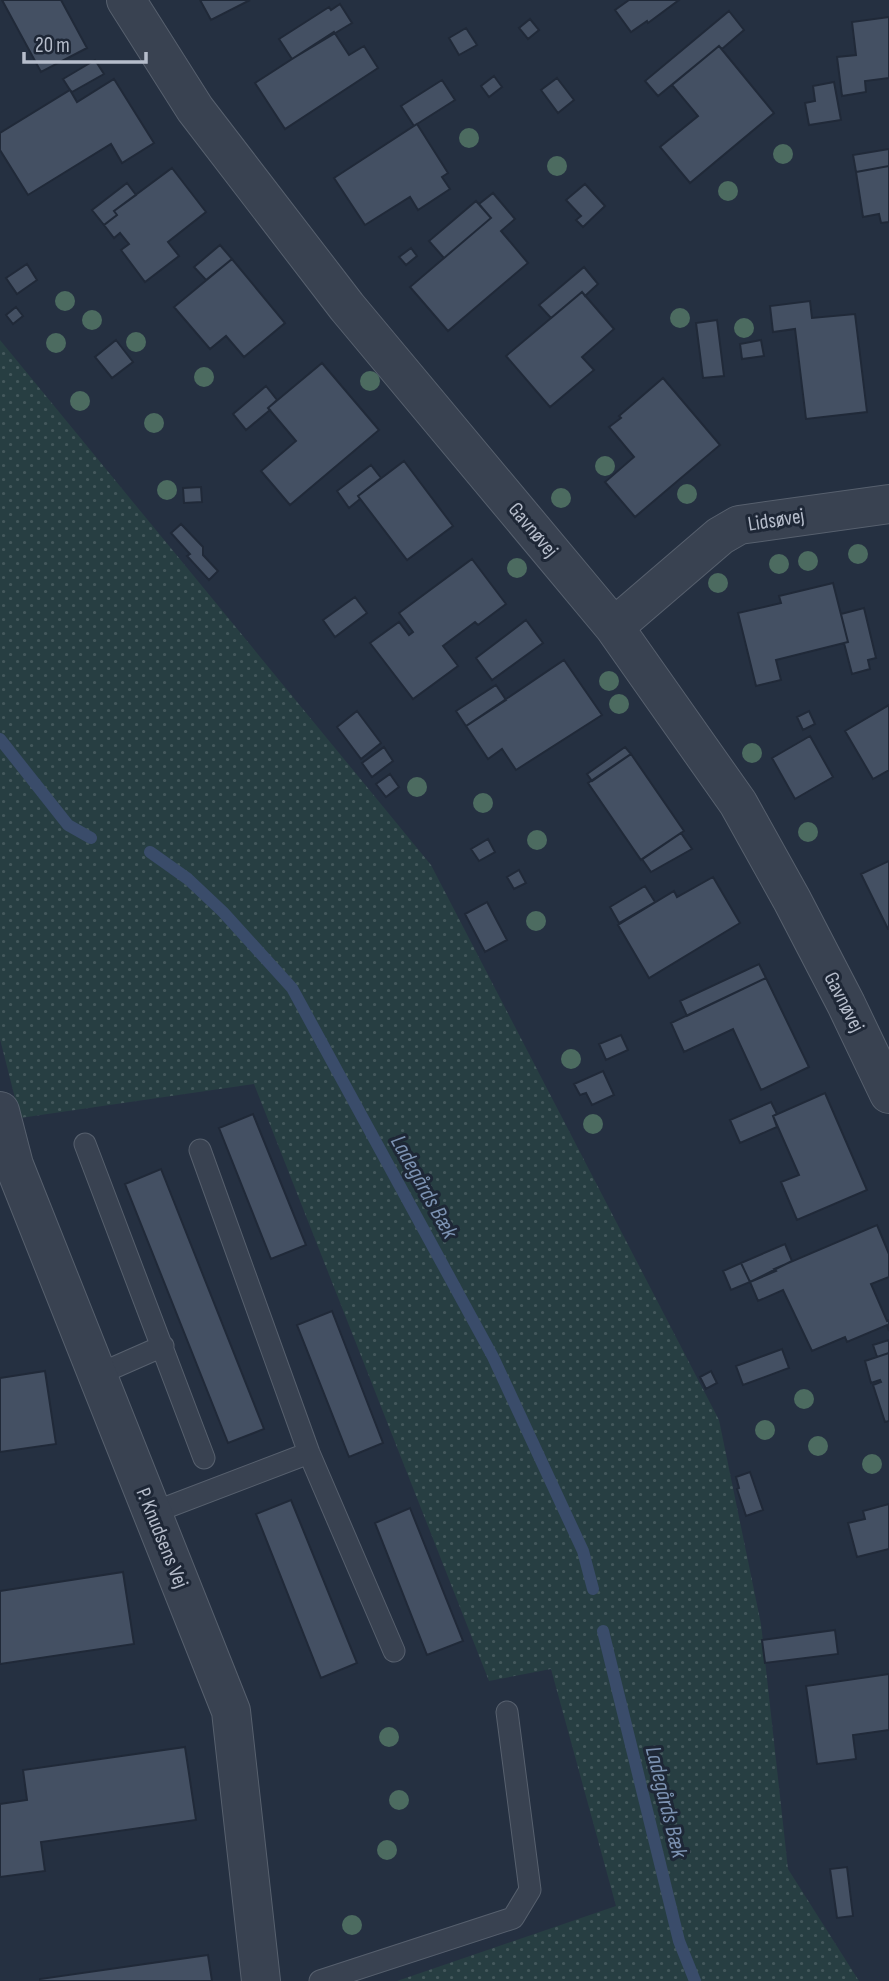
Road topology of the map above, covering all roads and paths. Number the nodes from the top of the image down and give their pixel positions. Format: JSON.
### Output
{"nodes":[{"id":1,"x":126,"y":0,"type":"edge"},
{"id":2,"x":889,"y":504,"type":"edge"},
{"id":3,"x":614,"y":627,"type":"junction"},
{"id":4,"x":889,"y":1094,"type":"edge"},
{"id":5,"x":0,"y":1111,"type":"edge"},
{"id":6,"x":85,"y":1144,"type":"dead end"},
{"id":7,"x":200,"y":1150,"type":"dead end"},
{"id":8,"x":163,"y":1346,"type":"junction"},
{"id":9,"x":97,"y":1375,"type":"junction"},
{"id":10,"x":309,"y":1453,"type":"junction"},
{"id":11,"x":204,"y":1458,"type":"dead end"},
{"id":12,"x":152,"y":1513,"type":"junction"},
{"id":13,"x":394,"y":1651,"type":"dead end"},
{"id":14,"x":507,"y":1712,"type":"dead end"},
{"id":15,"x":261,"y":1981,"type":"edge"},
{"id":16,"x":320,"y":1981,"type":"edge"}],
"edges":[{"from":1,"to":3,"type":"street","name":"Gavnøvej"},
{"from":2,"to":3,"type":"street","name":"Lidsøvej"},
{"from":3,"to":4,"type":"street","name":"Gavnøvej"},
{"from":5,"to":9,"type":"street","name":"P. Knudsens Vej"},
{"from":6,"to":8,"type":"lane"},
{"from":7,"to":10,"type":"lane"},
{"from":8,"to":9,"type":"lane"},
{"from":8,"to":11,"type":"lane"},
{"from":9,"to":12,"type":"street","name":"P. Knudsens Vej"},
{"from":10,"to":12,"type":"lane"},
{"from":10,"to":13,"type":"lane"},
{"from":12,"to":15,"type":"street","name":"P. Knudsens Vej"},
{"from":14,"to":16,"type":"lane"}]}
